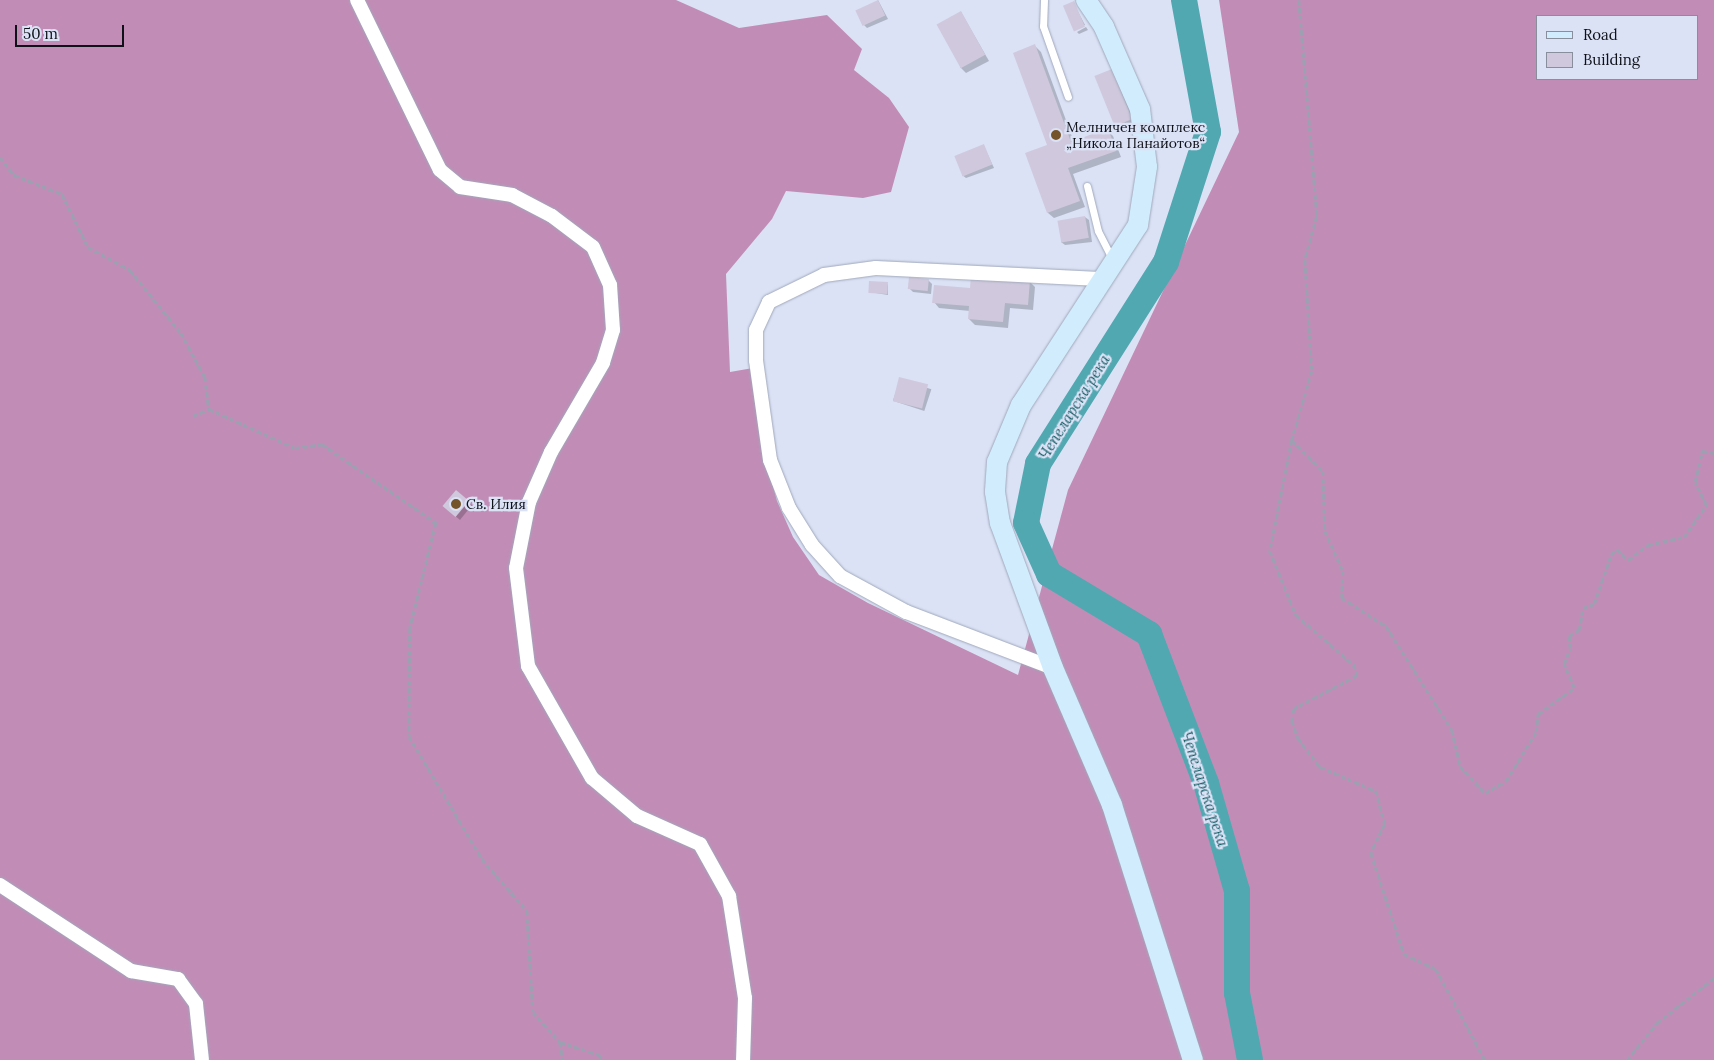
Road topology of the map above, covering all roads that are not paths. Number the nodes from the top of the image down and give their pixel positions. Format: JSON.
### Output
{"nodes":[{"id":1,"x":357,"y":0,"type":"edge"},
{"id":2,"x":1044,"y":0,"type":"edge"},
{"id":3,"x":1086,"y":0,"type":"edge"},
{"id":4,"x":1068,"y":97,"type":"dead end"},
{"id":5,"x":1087,"y":186,"type":"dead end"},
{"id":6,"x":1110,"y":272,"type":"junction"},
{"id":7,"x":1053,"y":668,"type":"junction"},
{"id":8,"x":0,"y":885,"type":"edge"},
{"id":9,"x":202,"y":1060,"type":"edge"},
{"id":10,"x":743,"y":1060,"type":"edge"},
{"id":11,"x":1193,"y":1060,"type":"edge"}],
"edges":[{"from":1,"to":10,"type":"street"},
{"from":2,"to":4,"type":"lane"},
{"from":3,"to":6,"type":"main road"},
{"from":5,"to":6,"type":"lane"},
{"from":6,"to":7,"type":"main road"},
{"from":6,"to":7,"type":"street"},
{"from":7,"to":11,"type":"main road"},
{"from":8,"to":9,"type":"street"}]}
